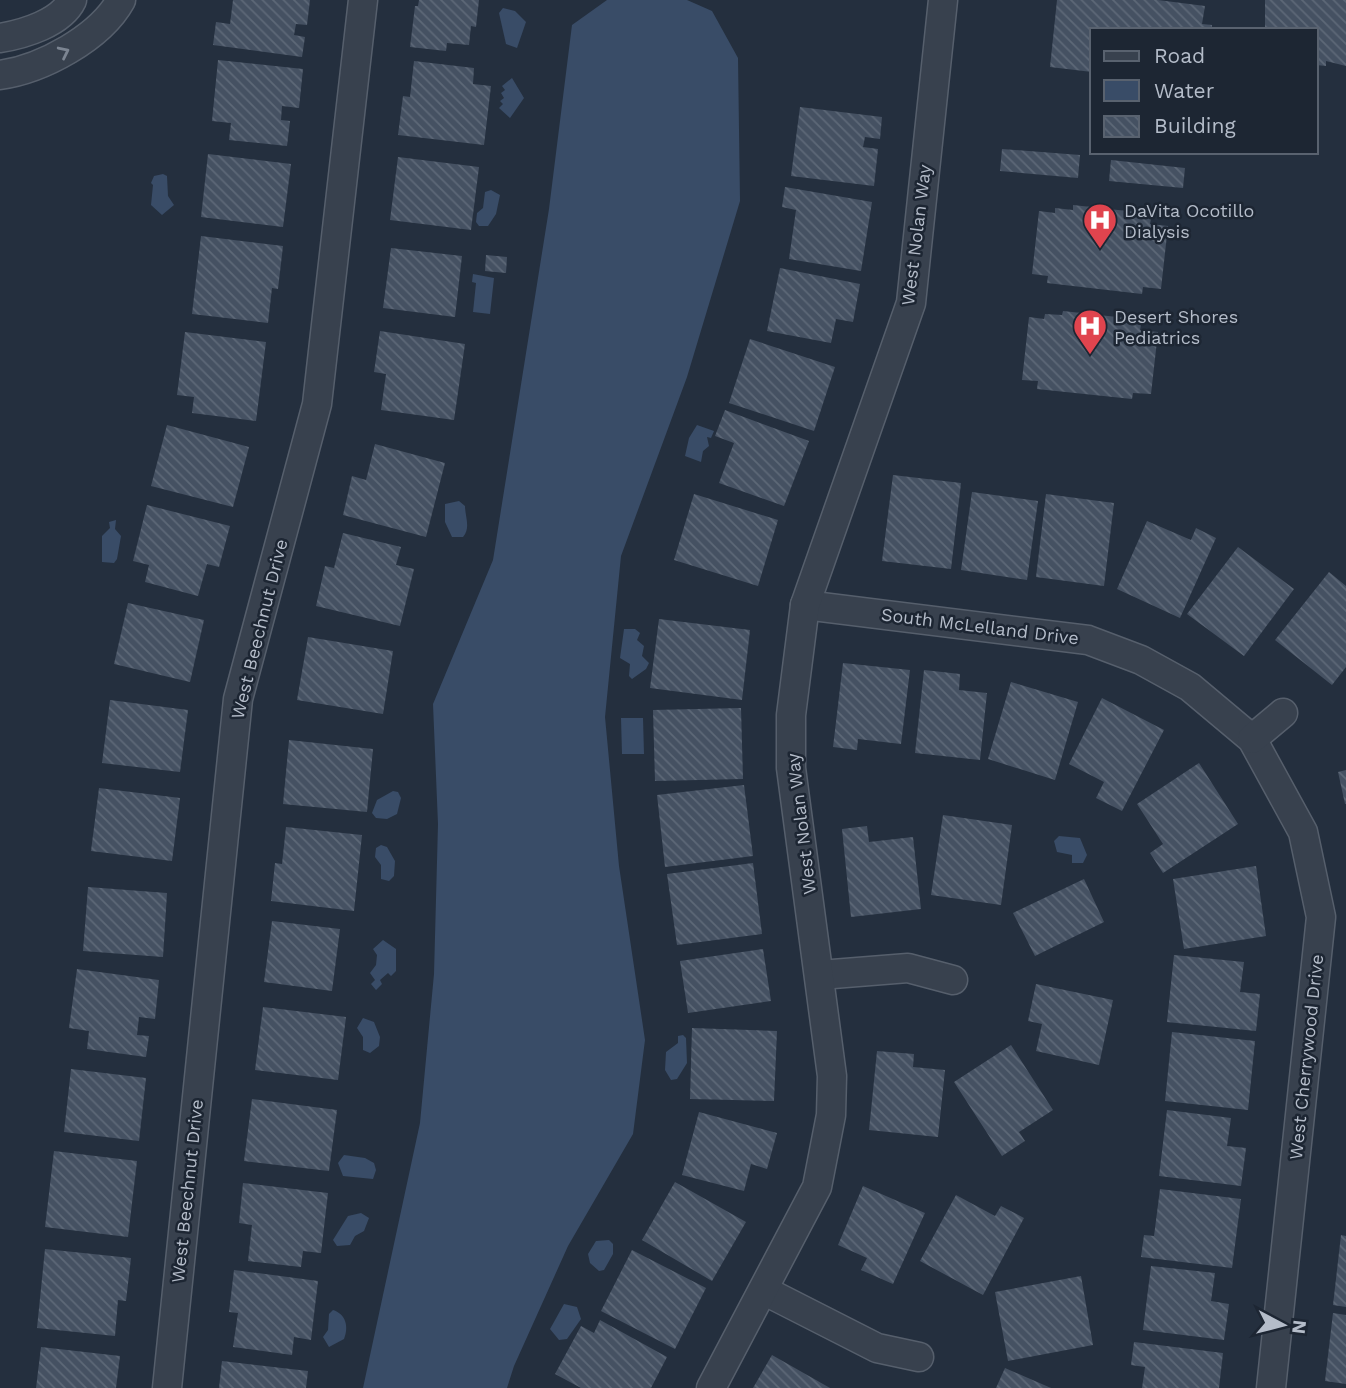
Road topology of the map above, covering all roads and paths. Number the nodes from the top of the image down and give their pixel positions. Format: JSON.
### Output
{"nodes":[{"id":1,"x":72,"y":0,"type":"edge"},
{"id":2,"x":121,"y":0,"type":"edge"},
{"id":3,"x":363,"y":0,"type":"edge"},
{"id":4,"x":943,"y":0,"type":"edge"},
{"id":5,"x":0,"y":38,"type":"edge"},
{"id":6,"x":0,"y":75,"type":"edge"},
{"id":7,"x":805,"y":605,"type":"junction"},
{"id":8,"x":1283,"y":713,"type":"dead end"},
{"id":9,"x":1252,"y":740,"type":"junction"},
{"id":10,"x":820,"y":975,"type":"junction"},
{"id":11,"x":953,"y":980,"type":"dead end"},
{"id":12,"x":765,"y":1291,"type":"junction"},
{"id":13,"x":919,"y":1357,"type":"dead end"},
{"id":14,"x":167,"y":1388,"type":"edge"},
{"id":15,"x":711,"y":1388,"type":"edge"},
{"id":16,"x":1270,"y":1388,"type":"edge"}],
"edges":[{"from":1,"to":5,"type":"street"},
{"from":6,"to":2,"type":"street","one_way":true},
{"from":3,"to":14,"type":"street","name":"West Beechnut Drive"},
{"from":4,"to":7,"type":"street","name":"West Nolan Way"},
{"from":7,"to":9,"type":"street","name":"South McLelland Drive"},
{"from":7,"to":10,"type":"street","name":"West Nolan Way"},
{"from":8,"to":9,"type":"street"},
{"from":9,"to":16,"type":"street","name":"West Cherrywood Drive"},
{"from":10,"to":11,"type":"street"},
{"from":10,"to":12,"type":"street","name":"West Nolan Way"},
{"from":12,"to":13,"type":"street"},
{"from":12,"to":15,"type":"street","name":"West Nolan Way"}]}
